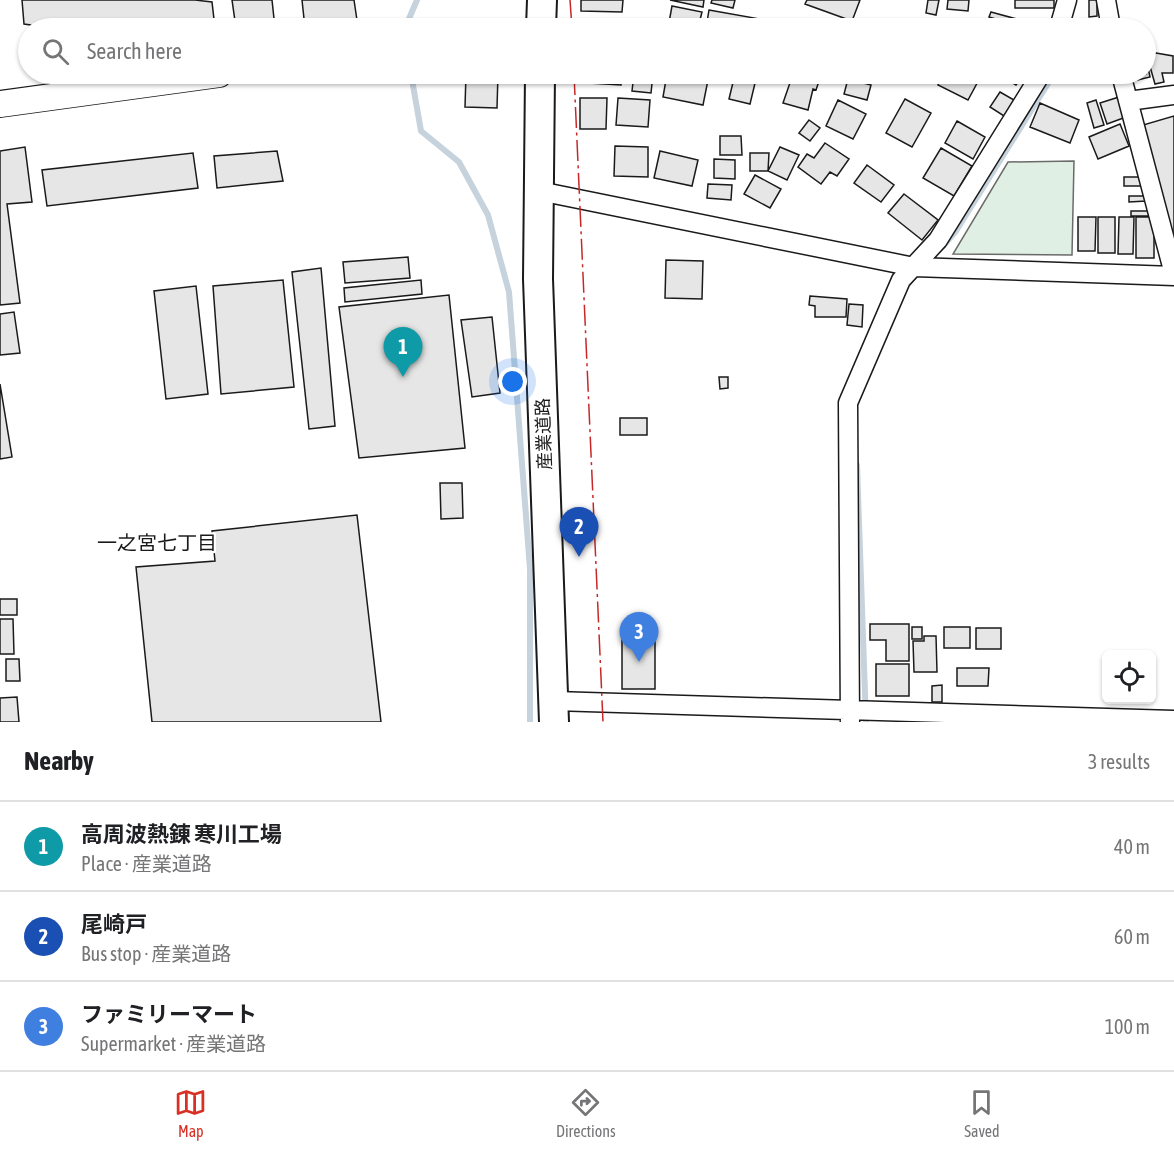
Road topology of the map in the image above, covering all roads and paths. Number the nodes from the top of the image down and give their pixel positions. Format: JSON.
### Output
{"nodes":[{"id":1,"x":542,"y":0,"type":"edge"},
{"id":2,"x":1067,"y":0,"type":"edge"},
{"id":3,"x":1106,"y":0,"type":"edge"},
{"id":4,"x":541,"y":18,"type":"edge"},
{"id":5,"x":1062,"y":18,"type":"edge"},
{"id":6,"x":1109,"y":18,"type":"edge"},
{"id":7,"x":146,"y":84,"type":"edge"},
{"id":8,"x":540,"y":84,"type":"edge"},
{"id":9,"x":1035,"y":84,"type":"edge"},
{"id":10,"x":1124,"y":84,"type":"edge"},
{"id":11,"x":1174,"y":95,"type":"edge"},
{"id":12,"x":1128,"y":101,"type":"junction"},
{"id":13,"x":0,"y":104,"type":"edge"},
{"id":14,"x":539,"y":191,"type":"junction"},
{"id":15,"x":914,"y":267,"type":"junction"},
{"id":16,"x":1174,"y":275,"type":"edge"},
{"id":17,"x":554,"y":711,"type":"edge"},
{"id":18,"x":852,"y":714,"type":"edge"},
{"id":19,"x":1174,"y":720,"type":"edge"}],
"edges":[{"from":1,"to":4,"type":"main road"},
{"from":2,"to":5,"type":"street"},
{"from":3,"to":6,"type":"street"},
{"from":7,"to":13,"type":"street"},
{"from":8,"to":14,"type":"main road","name":"産業道路"},
{"from":9,"to":15,"type":"street"},
{"from":10,"to":12,"type":"street"},
{"from":11,"to":12,"type":"street"},
{"from":12,"to":16,"type":"street"},
{"from":14,"to":15,"type":"street"},
{"from":14,"to":17,"type":"main road","name":"産業道路"},
{"from":15,"to":16,"type":"street"},
{"from":15,"to":18,"type":"street"},
{"from":17,"to":18,"type":"street"},
{"from":18,"to":19,"type":"street"}]}
